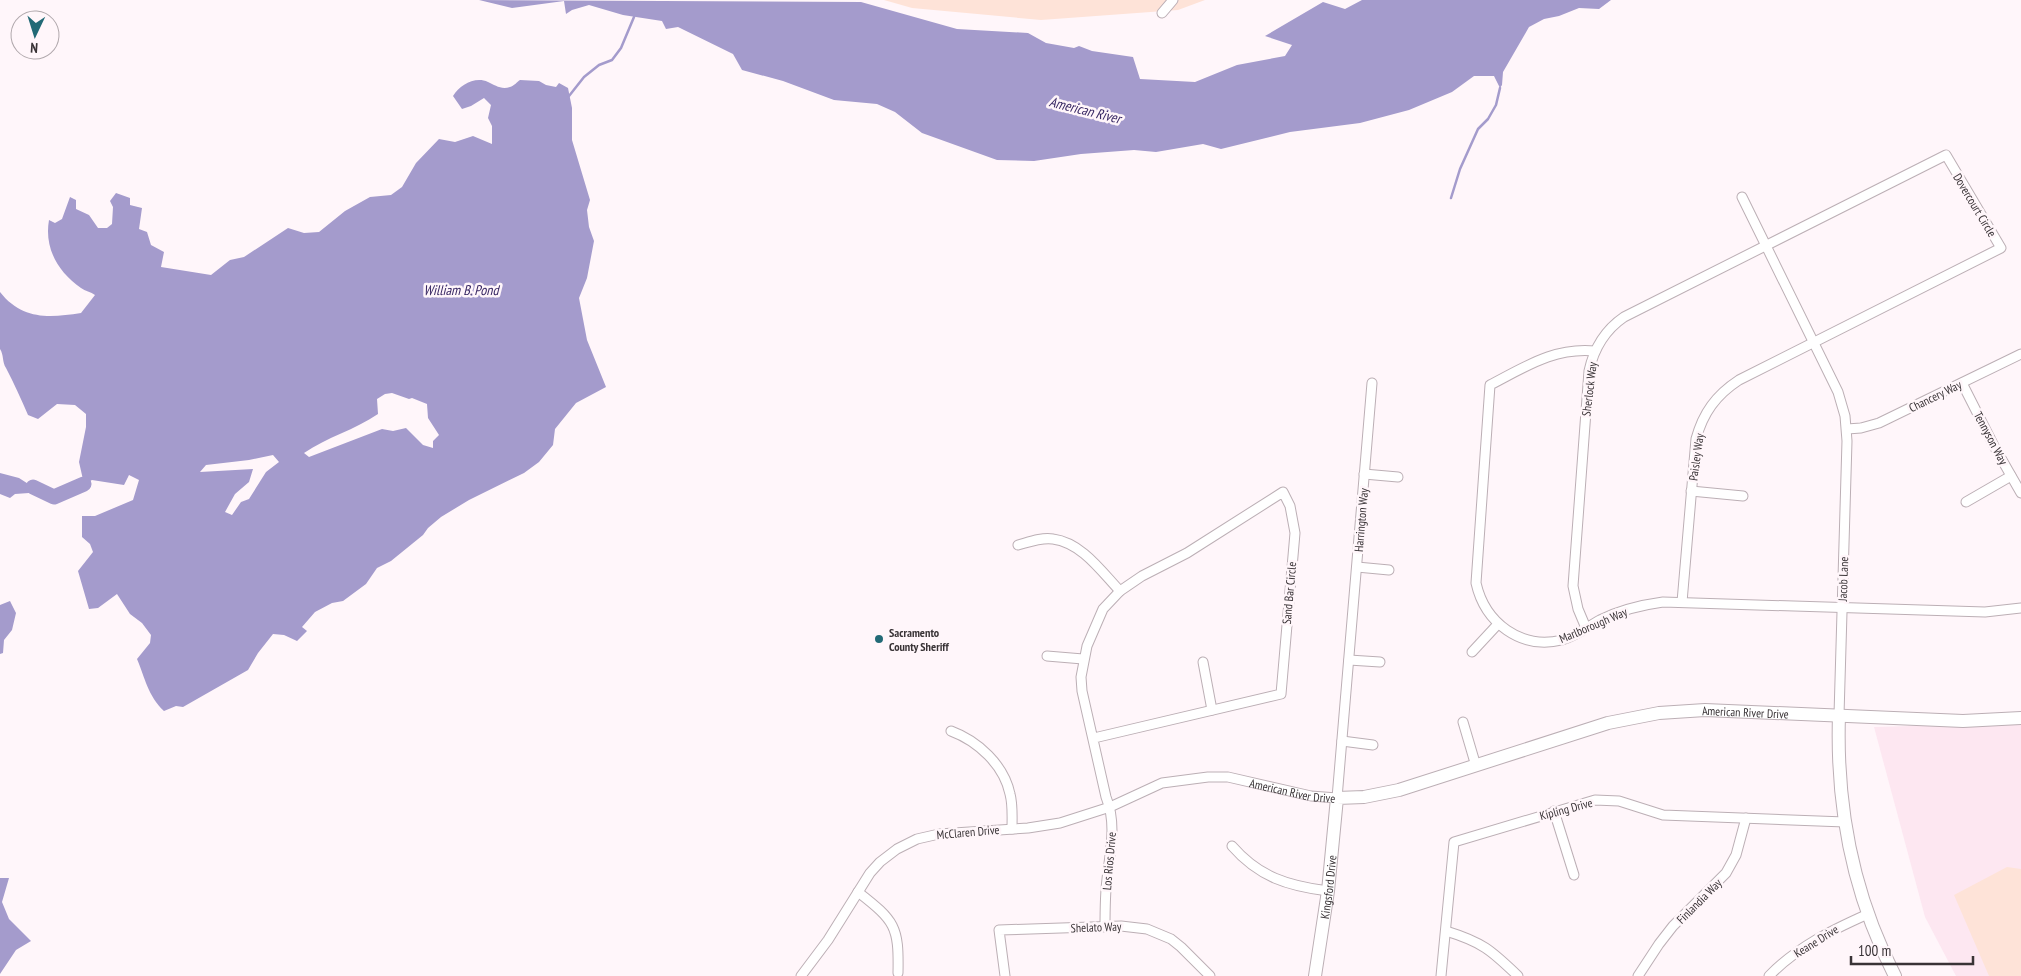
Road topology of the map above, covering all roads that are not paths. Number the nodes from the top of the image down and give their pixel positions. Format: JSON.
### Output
{"nodes":[{"id":1,"x":1173,"y":0,"type":"edge"},
{"id":2,"x":1162,"y":13,"type":"dead end"},
{"id":3,"x":1742,"y":197,"type":"dead end"},
{"id":4,"x":1766,"y":245,"type":"junction"},
{"id":5,"x":1813,"y":342,"type":"junction"},
{"id":6,"x":1595,"y":352,"type":"junction"},
{"id":7,"x":2021,"y":354,"type":"edge"},
{"id":8,"x":1372,"y":383,"type":"dead end"},
{"id":9,"x":1962,"y":383,"type":"junction"},
{"id":10,"x":1847,"y":429,"type":"junction"},
{"id":11,"x":1364,"y":474,"type":"junction"},
{"id":12,"x":2011,"y":476,"type":"junction"},
{"id":13,"x":1398,"y":477,"type":"dead end"},
{"id":14,"x":1691,"y":491,"type":"junction"},
{"id":15,"x":2021,"y":493,"type":"edge"},
{"id":16,"x":1743,"y":496,"type":"dead end"},
{"id":17,"x":1966,"y":502,"type":"dead end"},
{"id":18,"x":1018,"y":545,"type":"dead end"},
{"id":19,"x":1357,"y":567,"type":"junction"},
{"id":20,"x":1389,"y":570,"type":"dead end"},
{"id":21,"x":1120,"y":591,"type":"junction"},
{"id":22,"x":1682,"y":602,"type":"junction"},
{"id":23,"x":1842,"y":608,"type":"junction"},
{"id":24,"x":2021,"y":608,"type":"edge"},
{"id":25,"x":1498,"y":624,"type":"junction"},
{"id":26,"x":1586,"y":628,"type":"junction"},
{"id":27,"x":1472,"y":652,"type":"dead end"},
{"id":28,"x":1048,"y":656,"type":"dead end"},
{"id":29,"x":1083,"y":659,"type":"junction"},
{"id":30,"x":1349,"y":660,"type":"junction"},
{"id":31,"x":1203,"y":662,"type":"dead end"},
{"id":32,"x":1380,"y":662,"type":"dead end"},
{"id":33,"x":1212,"y":710,"type":"junction"},
{"id":34,"x":1838,"y":715,"type":"junction"},
{"id":35,"x":2021,"y":718,"type":"edge"},
{"id":36,"x":1463,"y":722,"type":"dead end"},
{"id":37,"x":951,"y":731,"type":"dead end"},
{"id":38,"x":1094,"y":738,"type":"junction"},
{"id":39,"x":1342,"y":741,"type":"junction"},
{"id":40,"x":1373,"y":745,"type":"dead end"},
{"id":41,"x":1476,"y":766,"type":"junction"},
{"id":42,"x":1337,"y":798,"type":"junction"},
{"id":43,"x":1110,"y":806,"type":"junction"},
{"id":44,"x":1554,"y":812,"type":"junction"},
{"id":45,"x":1746,"y":818,"type":"junction"},
{"id":46,"x":1844,"y":822,"type":"junction"},
{"id":47,"x":1012,"y":829,"type":"junction"},
{"id":48,"x":1232,"y":846,"type":"dead end"},
{"id":49,"x":1574,"y":875,"type":"dead end"},
{"id":50,"x":1328,"y":891,"type":"junction"},
{"id":51,"x":858,"y":892,"type":"junction"},
{"id":52,"x":1868,"y":914,"type":"junction"},
{"id":53,"x":1106,"y":927,"type":"junction"},
{"id":54,"x":1446,"y":931,"type":"junction"},
{"id":55,"x":898,"y":973,"type":"dead end"},
{"id":56,"x":800,"y":976,"type":"edge"},
{"id":57,"x":1005,"y":976,"type":"edge"},
{"id":58,"x":1210,"y":976,"type":"edge"},
{"id":59,"x":1315,"y":976,"type":"edge"},
{"id":60,"x":1441,"y":976,"type":"edge"},
{"id":61,"x":1518,"y":976,"type":"edge"},
{"id":62,"x":1638,"y":976,"type":"edge"},
{"id":63,"x":1768,"y":976,"type":"edge"},
{"id":64,"x":1895,"y":976,"type":"edge"}],
"edges":[{"from":1,"to":2,"type":"street"},
{"from":3,"to":4,"type":"street","name":"Jacob Lane"},
{"from":4,"to":5,"type":"street","name":"Jacob Lane"},
{"from":4,"to":5,"type":"street","name":"Dovercourt Circle"},
{"from":4,"to":6,"type":"street","name":"Sherlock Way"},
{"from":5,"to":10,"type":"street","name":"Jacob Lane"},
{"from":5,"to":14,"type":"street","name":"Paisley Way"},
{"from":6,"to":25,"type":"street","name":"Marlborough Way"},
{"from":6,"to":26,"type":"street","name":"Sherlock Way"},
{"from":7,"to":9,"type":"street","name":"Chancery Way"},
{"from":8,"to":11,"type":"street","name":"Harrington Way"},
{"from":9,"to":10,"type":"street","name":"Chancery Way"},
{"from":9,"to":12,"type":"street","name":"Tennyson Way"},
{"from":10,"to":23,"type":"street","name":"Jacob Lane"},
{"from":11,"to":13,"type":"street","name":"Harrington Way"},
{"from":11,"to":19,"type":"street","name":"Harrington Way"},
{"from":12,"to":15,"type":"street","name":"Tennyson Way"},
{"from":12,"to":17,"type":"street"},
{"from":14,"to":16,"type":"street"},
{"from":14,"to":22,"type":"street","name":"Paisley Way"},
{"from":18,"to":21,"type":"street"},
{"from":19,"to":20,"type":"street","name":"Harrington Way"},
{"from":19,"to":30,"type":"street","name":"Harrington Way"},
{"from":21,"to":29,"type":"street","name":"Sand Bar Circle"},
{"from":21,"to":33,"type":"street","name":"Sand Bar Circle"},
{"from":22,"to":23,"type":"street","name":"Marlborough Way"},
{"from":22,"to":26,"type":"street","name":"Marlborough Way"},
{"from":23,"to":24,"type":"street","name":"Marlborough Way"},
{"from":23,"to":34,"type":"street","name":"Jacob Lane"},
{"from":25,"to":26,"type":"street","name":"Marlborough Way"},
{"from":25,"to":27,"type":"street"},
{"from":28,"to":29,"type":"street"},
{"from":29,"to":38,"type":"street","name":"Sand Bar Circle"},
{"from":30,"to":32,"type":"street"},
{"from":30,"to":39,"type":"street","name":"Harrington Way"},
{"from":31,"to":33,"type":"street"},
{"from":33,"to":38,"type":"street","name":"Sand Bar Circle"},
{"from":34,"to":35,"type":"street","name":"American River Drive"},
{"from":34,"to":41,"type":"street","name":"American River Drive"},
{"from":34,"to":46,"type":"street","name":"Jacob Lane"},
{"from":36,"to":41,"type":"street"},
{"from":37,"to":47,"type":"street"},
{"from":38,"to":43,"type":"street","name":"Los Rios Drive"},
{"from":39,"to":40,"type":"street"},
{"from":39,"to":42,"type":"street","name":"Harrington Way"},
{"from":41,"to":42,"type":"street","name":"American River Drive"},
{"from":42,"to":43,"type":"street","name":"American River Drive"},
{"from":42,"to":50,"type":"street","name":"Kingsford Drive"},
{"from":43,"to":47,"type":"street","name":"McClaren Drive"},
{"from":43,"to":53,"type":"street","name":"Los Rios Drive"},
{"from":44,"to":45,"type":"street","name":"Kipling Drive"},
{"from":44,"to":49,"type":"street"},
{"from":44,"to":54,"type":"street","name":"Kipling Drive"},
{"from":45,"to":46,"type":"street","name":"Kipling Drive"},
{"from":45,"to":62,"type":"street","name":"Finlandia Way"},
{"from":46,"to":52,"type":"street","name":"Jacob Lane"},
{"from":47,"to":51,"type":"street","name":"McClaren Drive"},
{"from":48,"to":50,"type":"street"},
{"from":50,"to":59,"type":"street","name":"Kingsford Drive"},
{"from":51,"to":55,"type":"street"},
{"from":51,"to":56,"type":"street","name":"McClaren Drive"},
{"from":52,"to":63,"type":"street","name":"Keane Drive"},
{"from":52,"to":64,"type":"street","name":"Jacob Lane"},
{"from":53,"to":57,"type":"street","name":"Shelato Way"},
{"from":53,"to":58,"type":"street","name":"Shelato Way"},
{"from":54,"to":60,"type":"street","name":"Kipling Drive"},
{"from":54,"to":61,"type":"street"}]}
